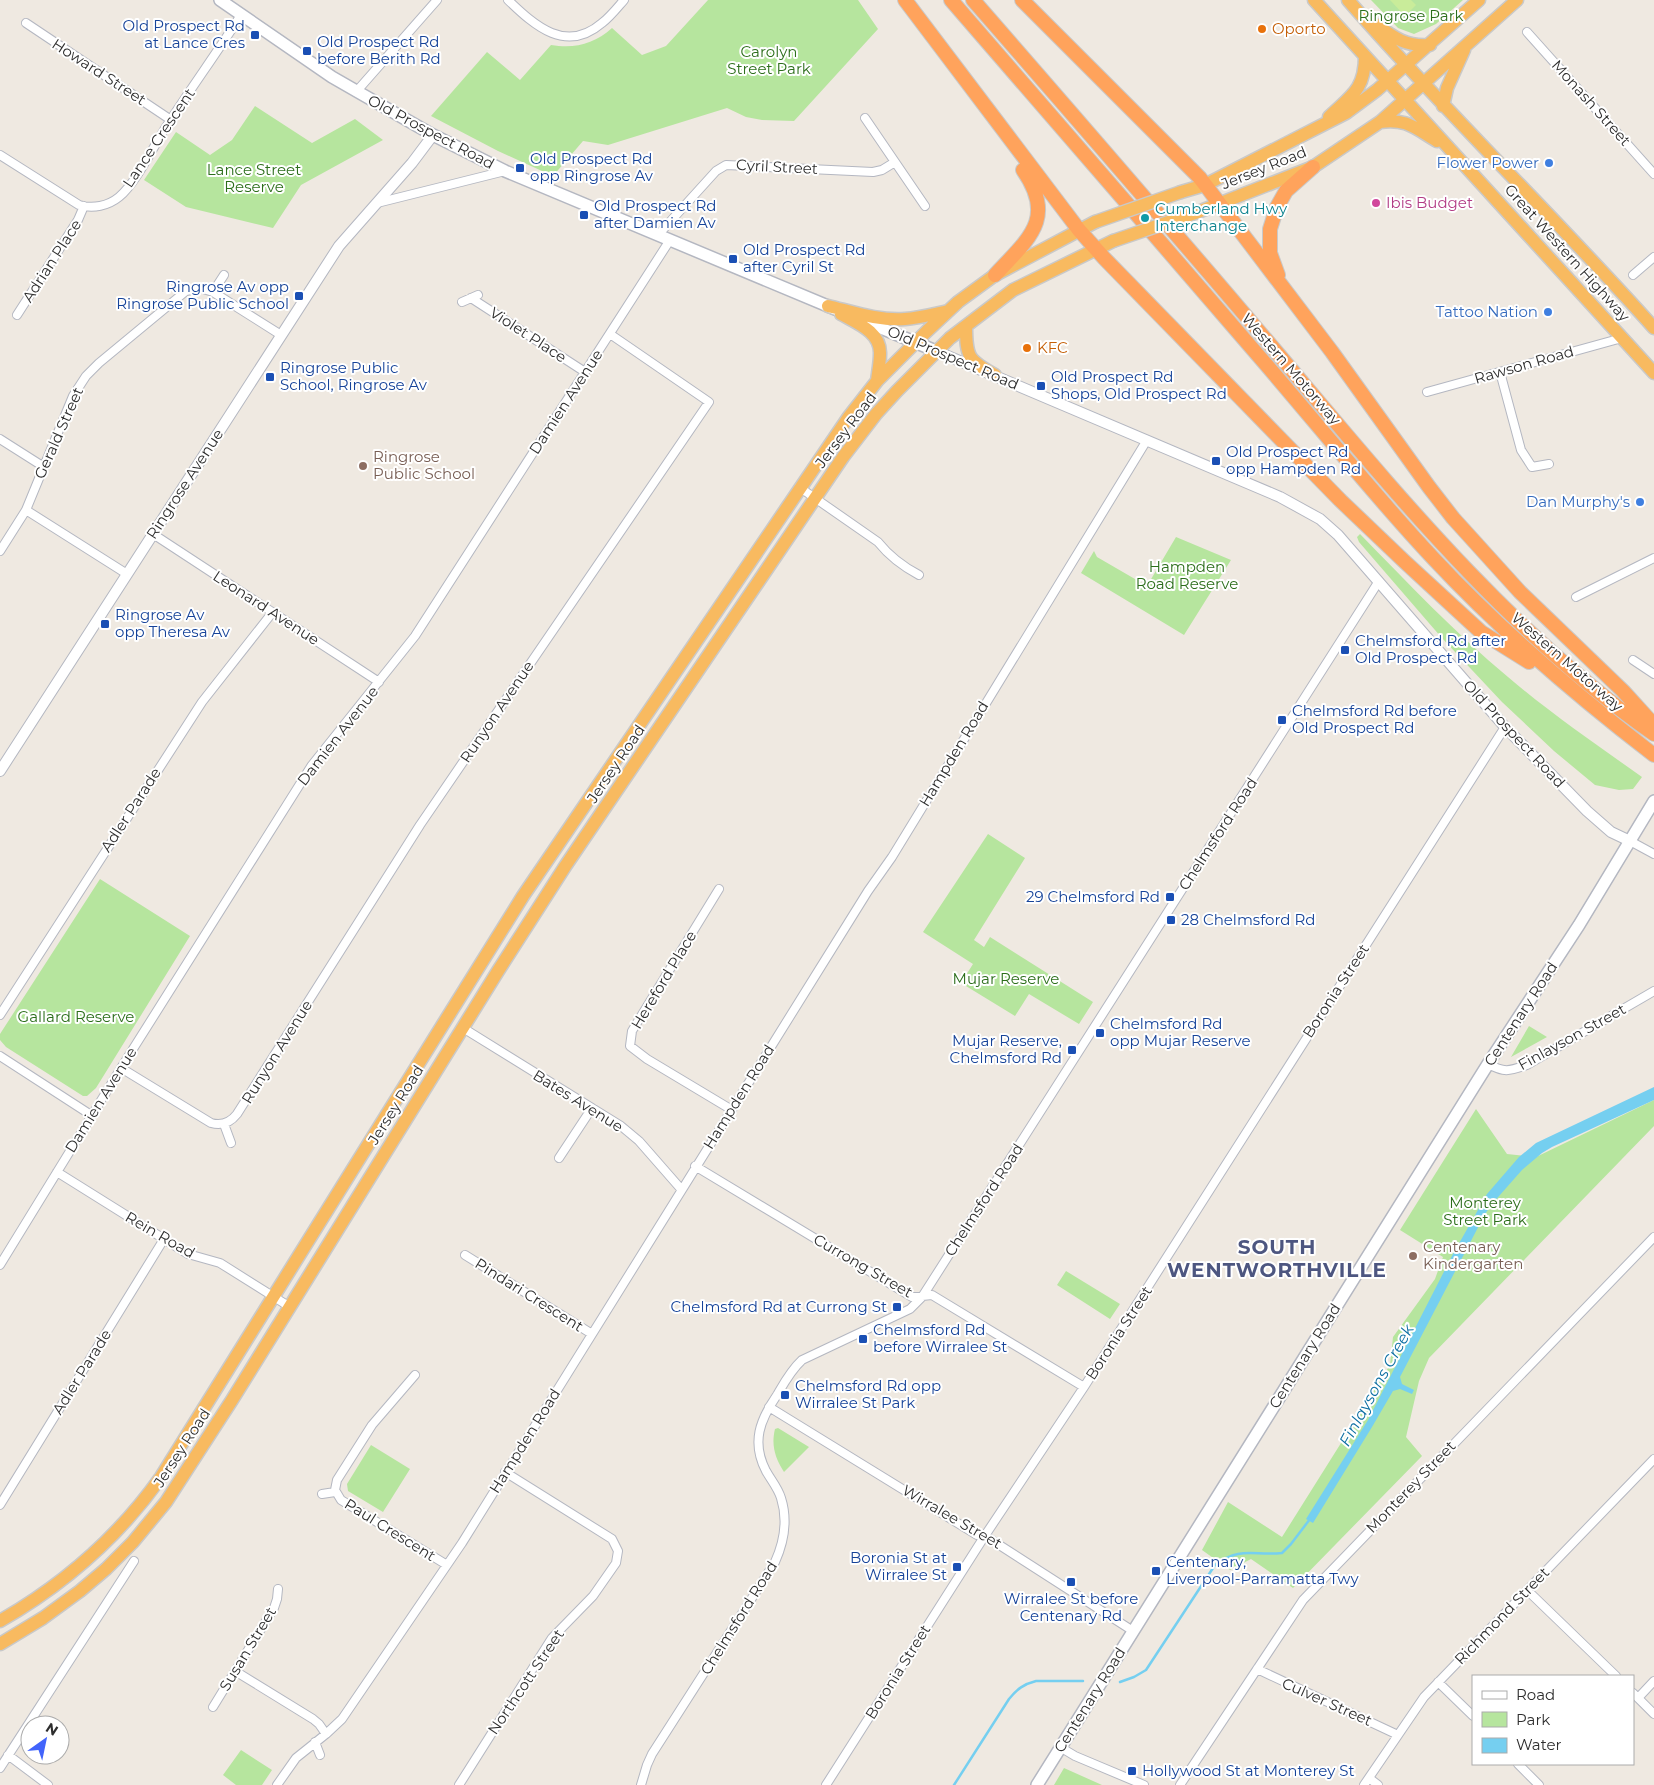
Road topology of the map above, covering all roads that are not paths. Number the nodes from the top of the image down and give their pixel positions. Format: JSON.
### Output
{"nodes":[{"id":1,"x":220,"y":0,"type":"edge"},
{"id":2,"x":437,"y":0,"type":"edge"},
{"id":3,"x":508,"y":0,"type":"edge"},
{"id":4,"x":624,"y":0,"type":"edge"},
{"id":5,"x":895,"y":0,"type":"edge"},
{"id":6,"x":905,"y":0,"type":"edge"},
{"id":7,"x":951,"y":0,"type":"edge"},
{"id":8,"x":973,"y":0,"type":"edge"},
{"id":9,"x":1022,"y":0,"type":"edge"},
{"id":10,"x":1314,"y":0,"type":"edge"},
{"id":11,"x":1479,"y":0,"type":"edge"},
{"id":12,"x":1517,"y":0,"type":"edge"},
{"id":13,"x":1350,"y":3,"type":"edge"},
{"id":14,"x":242,"y":15,"type":"junction"},
{"id":15,"x":26,"y":24,"type":"dead end"},
{"id":16,"x":1527,"y":32,"type":"dead end"},
{"id":17,"x":1430,"y":44,"type":"junction"},
{"id":18,"x":1466,"y":46,"type":"junction"},
{"id":19,"x":1365,"y":56,"type":"junction"},
{"id":20,"x":1406,"y":65,"type":"junction"},
{"id":21,"x":1388,"y":81,"type":"junction"},
{"id":22,"x":1423,"y":84,"type":"junction"},
{"id":23,"x":356,"y":92,"type":"junction"},
{"id":24,"x":1406,"y":100,"type":"junction"},
{"id":25,"x":1443,"y":106,"type":"junction"},
{"id":26,"x":865,"y":118,"type":"dead end"},
{"id":27,"x":171,"y":120,"type":"junction"},
{"id":28,"x":1380,"y":122,"type":"junction"},
{"id":29,"x":1317,"y":129,"type":"junction"},
{"id":30,"x":432,"y":135,"type":"junction"},
{"id":31,"x":1450,"y":148,"type":"junction"},
{"id":32,"x":0,"y":155,"type":"edge"},
{"id":33,"x":895,"y":162,"type":"junction"},
{"id":34,"x":1313,"y":167,"type":"junction"},
{"id":35,"x":506,"y":171,"type":"junction"},
{"id":36,"x":1654,"y":174,"type":"edge"},
{"id":37,"x":1205,"y":185,"type":"junction"},
{"id":38,"x":377,"y":203,"type":"junction"},
{"id":39,"x":1219,"y":204,"type":"junction"},
{"id":40,"x":84,"y":206,"type":"junction"},
{"id":41,"x":924,"y":206,"type":"dead end"},
{"id":42,"x":1079,"y":230,"type":"junction"},
{"id":43,"x":658,"y":235,"type":"junction"},
{"id":44,"x":670,"y":240,"type":"junction"},
{"id":45,"x":1095,"y":249,"type":"junction"},
{"id":46,"x":1654,"y":256,"type":"edge"},
{"id":47,"x":224,"y":275,"type":"dead end"},
{"id":48,"x":995,"y":275,"type":"junction"},
{"id":49,"x":1633,"y":275,"type":"dead end"},
{"id":50,"x":213,"y":292,"type":"junction"},
{"id":51,"x":462,"y":302,"type":"dead end"},
{"id":52,"x":828,"y":306,"type":"junction"},
{"id":53,"x":949,"y":310,"type":"junction"},
{"id":54,"x":1302,"y":314,"type":"junction"},
{"id":55,"x":17,"y":315,"type":"dead end"},
{"id":56,"x":966,"y":326,"type":"junction"},
{"id":57,"x":1654,"y":328,"type":"edge"},
{"id":58,"x":610,"y":334,"type":"junction"},
{"id":59,"x":281,"y":335,"type":"junction"},
{"id":60,"x":1622,"y":338,"type":"junction"},
{"id":61,"x":916,"y":342,"type":"junction"},
{"id":62,"x":936,"y":351,"type":"junction"},
{"id":63,"x":585,"y":372,"type":"junction"},
{"id":64,"x":1500,"y":372,"type":"junction"},
{"id":65,"x":1654,"y":374,"type":"edge"},
{"id":66,"x":995,"y":375,"type":"junction"},
{"id":67,"x":877,"y":381,"type":"junction"},
{"id":68,"x":1427,"y":392,"type":"dead end"},
{"id":69,"x":0,"y":439,"type":"edge"},
{"id":70,"x":1147,"y":440,"type":"junction"},
{"id":71,"x":1549,"y":464,"type":"dead end"},
{"id":72,"x":44,"y":467,"type":"junction"},
{"id":73,"x":799,"y":487,"type":"junction"},
{"id":74,"x":815,"y":498,"type":"junction"},
{"id":75,"x":26,"y":510,"type":"junction"},
{"id":76,"x":153,"y":534,"type":"junction"},
{"id":77,"x":0,"y":551,"type":"edge"},
{"id":78,"x":1654,"y":558,"type":"edge"},
{"id":79,"x":127,"y":574,"type":"junction"},
{"id":80,"x":919,"y":575,"type":"dead end"},
{"id":81,"x":1378,"y":582,"type":"junction"},
{"id":82,"x":1576,"y":597,"type":"dead end"},
{"id":83,"x":272,"y":613,"type":"junction"},
{"id":84,"x":1633,"y":660,"type":"dead end"},
{"id":85,"x":1654,"y":674,"type":"edge"},
{"id":86,"x":1560,"y":680,"type":"junction"},
{"id":87,"x":380,"y":682,"type":"junction"},
{"id":88,"x":1654,"y":725,"type":"edge"},
{"id":89,"x":1505,"y":727,"type":"junction"},
{"id":90,"x":1654,"y":734,"type":"edge"},
{"id":91,"x":1654,"y":755,"type":"edge"},
{"id":92,"x":0,"y":771,"type":"edge"},
{"id":93,"x":1654,"y":801,"type":"edge"},
{"id":94,"x":1630,"y":841,"type":"junction"},
{"id":95,"x":1654,"y":854,"type":"edge"},
{"id":96,"x":719,"y":889,"type":"dead end"},
{"id":97,"x":1654,"y":991,"type":"edge"},
{"id":98,"x":0,"y":1015,"type":"edge"},
{"id":99,"x":463,"y":1028,"type":"junction"},
{"id":100,"x":0,"y":1056,"type":"edge"},
{"id":101,"x":1488,"y":1064,"type":"junction"},
{"id":102,"x":121,"y":1068,"type":"junction"},
{"id":103,"x":592,"y":1108,"type":"junction"},
{"id":104,"x":732,"y":1110,"type":"junction"},
{"id":105,"x":91,"y":1116,"type":"junction"},
{"id":106,"x":224,"y":1124,"type":"junction"},
{"id":107,"x":231,"y":1143,"type":"dead end"},
{"id":108,"x":560,"y":1158,"type":"dead end"},
{"id":109,"x":696,"y":1166,"type":"junction"},
{"id":110,"x":57,"y":1172,"type":"junction"},
{"id":111,"x":681,"y":1189,"type":"junction"},
{"id":112,"x":1654,"y":1237,"type":"edge"},
{"id":113,"x":164,"y":1239,"type":"junction"},
{"id":114,"x":465,"y":1255,"type":"dead end"},
{"id":115,"x":0,"y":1265,"type":"edge"},
{"id":116,"x":274,"y":1296,"type":"junction"},
{"id":117,"x":922,"y":1297,"type":"junction"},
{"id":118,"x":290,"y":1306,"type":"junction"},
{"id":119,"x":592,"y":1334,"type":"junction"},
{"id":120,"x":415,"y":1375,"type":"dead end"},
{"id":121,"x":1084,"y":1387,"type":"junction"},
{"id":122,"x":769,"y":1406,"type":"junction"},
{"id":123,"x":1654,"y":1459,"type":"edge"},
{"id":124,"x":505,"y":1472,"type":"junction"},
{"id":125,"x":335,"y":1492,"type":"junction"},
{"id":126,"x":322,"y":1494,"type":"dead end"},
{"id":127,"x":0,"y":1505,"type":"edge"},
{"id":128,"x":984,"y":1537,"type":"junction"},
{"id":129,"x":134,"y":1561,"type":"dead end"},
{"id":130,"x":447,"y":1565,"type":"junction"},
{"id":131,"x":278,"y":1589,"type":"dead end"},
{"id":132,"x":1528,"y":1591,"type":"junction"},
{"id":133,"x":0,"y":1621,"type":"edge"},
{"id":134,"x":1133,"y":1631,"type":"junction"},
{"id":135,"x":0,"y":1644,"type":"edge"},
{"id":136,"x":1257,"y":1669,"type":"junction"},
{"id":137,"x":236,"y":1671,"type":"junction"},
{"id":138,"x":1615,"y":1675,"type":"edge"},
{"id":139,"x":1654,"y":1681,"type":"edge"},
{"id":140,"x":1438,"y":1682,"type":"junction"},
{"id":141,"x":1635,"y":1696,"type":"edge"},
{"id":142,"x":213,"y":1707,"type":"dead end"},
{"id":143,"x":1654,"y":1714,"type":"edge"},
{"id":144,"x":1472,"y":1715,"type":"edge"},
{"id":145,"x":326,"y":1734,"type":"junction"},
{"id":146,"x":1398,"y":1734,"type":"junction"},
{"id":147,"x":315,"y":1742,"type":"junction"},
{"id":148,"x":1060,"y":1747,"type":"junction"},
{"id":149,"x":8,"y":1755,"type":"junction"},
{"id":150,"x":320,"y":1755,"type":"dead end"},
{"id":151,"x":1519,"y":1765,"type":"edge"},
{"id":152,"x":0,"y":1768,"type":"edge"},
{"id":153,"x":1366,"y":1782,"type":"edge"},
{"id":154,"x":48,"y":1785,"type":"edge"},
{"id":155,"x":277,"y":1785,"type":"edge"},
{"id":156,"x":459,"y":1785,"type":"edge"},
{"id":157,"x":641,"y":1785,"type":"edge"},
{"id":158,"x":826,"y":1785,"type":"edge"},
{"id":159,"x":1036,"y":1785,"type":"edge"},
{"id":160,"x":1144,"y":1785,"type":"edge"},
{"id":161,"x":1180,"y":1785,"type":"edge"},
{"id":162,"x":1378,"y":1785,"type":"edge"},
{"id":163,"x":1539,"y":1785,"type":"edge"}],
"edges":[{"from":1,"to":14,"type":"main road","name":"Old Prospect Road"},
{"from":2,"to":23,"type":"street"},
{"from":3,"to":4,"type":"street"},
{"from":5,"to":48,"type":"highway"},
{"from":6,"to":42,"type":"highway"},
{"from":7,"to":86,"type":"highway","name":"Western Motorway"},
{"from":8,"to":90,"type":"highway","name":"Western Motorway"},
{"from":9,"to":37,"type":"highway"},
{"from":10,"to":19,"type":"highway","name":"Great Western Highway"},
{"from":11,"to":17,"type":"highway","name":"Jersey Road"},
{"from":12,"to":18,"type":"highway","name":"Jersey Road"},
{"from":13,"to":17,"type":"highway"},
{"from":13,"to":20,"type":"highway","name":"Great Western Highway"},
{"from":14,"to":23,"type":"main road","name":"Old Prospect Road"},
{"from":14,"to":27,"type":"street","name":"Lance Crescent"},
{"from":15,"to":27,"type":"street","name":"Howard Street"},
{"from":16,"to":36,"type":"street","name":"Monash Street"},
{"from":17,"to":20,"type":"highway","name":"Jersey Road"},
{"from":18,"to":22,"type":"highway","name":"Jersey Road"},
{"from":18,"to":25,"type":"highway"},
{"from":19,"to":21,"type":"highway","name":"Great Western Highway"},
{"from":19,"to":29,"type":"highway"},
{"from":20,"to":21,"type":"highway","name":"Jersey Road"},
{"from":20,"to":22,"type":"highway","name":"Great Western Highway"},
{"from":21,"to":24,"type":"highway","name":"Great Western Highway"},
{"from":21,"to":29,"type":"highway","name":"Jersey Road"},
{"from":22,"to":24,"type":"highway","name":"Jersey Road"},
{"from":22,"to":25,"type":"highway","name":"Great Western Highway"},
{"from":23,"to":30,"type":"main road","name":"Old Prospect Road"},
{"from":24,"to":28,"type":"highway","name":"Jersey Road"},
{"from":24,"to":31,"type":"highway","name":"Great Western Highway"},
{"from":25,"to":57,"type":"highway","name":"Great Western Highway"},
{"from":26,"to":33,"type":"street"},
{"from":27,"to":40,"type":"street","name":"Lance Crescent"},
{"from":28,"to":31,"type":"highway"},
{"from":28,"to":34,"type":"highway","name":"Jersey Road"},
{"from":29,"to":37,"type":"highway","name":"Jersey Road"},
{"from":30,"to":35,"type":"main road","name":"Old Prospect Road"},
{"from":30,"to":38,"type":"street","name":"Ringrose Avenue"},
{"from":31,"to":60,"type":"highway","name":"Great Western Highway"},
{"from":32,"to":40,"type":"street"},
{"from":33,"to":41,"type":"street"},
{"from":33,"to":43,"type":"street","name":"Cyril Street"},
{"from":34,"to":39,"type":"highway","name":"Jersey Road"},
{"from":34,"to":54,"type":"highway"},
{"from":35,"to":38,"type":"street"},
{"from":35,"to":43,"type":"main road","name":"Old Prospect Road"},
{"from":37,"to":39,"type":"highway"},
{"from":37,"to":42,"type":"highway","name":"Jersey Road","bridge":true},
{"from":38,"to":59,"type":"street","name":"Ringrose Avenue"},
{"from":39,"to":45,"type":"highway","name":"Jersey Road","bridge":true},
{"from":39,"to":54,"type":"highway"},
{"from":40,"to":55,"type":"street","name":"Adrian Place"},
{"from":42,"to":45,"type":"highway"},
{"from":42,"to":48,"type":"highway","name":"Jersey Road"},
{"from":43,"to":44,"type":"main road","name":"Old Prospect Road"},
{"from":44,"to":52,"type":"main road","name":"Old Prospect Road"},
{"from":44,"to":58,"type":"street","name":"Damien Avenue"},
{"from":45,"to":56,"type":"highway","name":"Jersey Road"},
{"from":45,"to":86,"type":"highway"},
{"from":46,"to":49,"type":"street"},
{"from":47,"to":50,"type":"street"},
{"from":48,"to":53,"type":"highway","name":"Jersey Road"},
{"from":50,"to":59,"type":"street","name":"Gerald Street"},
{"from":50,"to":72,"type":"street","name":"Gerald Street"},
{"from":51,"to":63,"type":"street","name":"Violet Place"},
{"from":52,"to":53,"type":"highway"},
{"from":52,"to":61,"type":"main road","name":"Old Prospect Road"},
{"from":52,"to":67,"type":"highway"},
{"from":53,"to":61,"type":"highway","name":"Jersey Road"},
{"from":54,"to":88,"type":"highway"},
{"from":56,"to":62,"type":"highway","name":"Jersey Road"},
{"from":56,"to":66,"type":"highway"},
{"from":58,"to":63,"type":"street","name":"Damien Avenue"},
{"from":58,"to":106,"type":"street","name":"Runyon Avenue"},
{"from":59,"to":76,"type":"street","name":"Ringrose Avenue"},
{"from":60,"to":64,"type":"street","name":"Rawson Road"},
{"from":60,"to":65,"type":"highway","name":"Great Western Highway"},
{"from":61,"to":62,"type":"main road","name":"Old Prospect Road"},
{"from":61,"to":67,"type":"highway","name":"Jersey Road"},
{"from":62,"to":66,"type":"street","name":"Old Prospect Road"},
{"from":62,"to":74,"type":"highway","name":"Jersey Road"},
{"from":63,"to":87,"type":"street","name":"Damien Avenue"},
{"from":64,"to":68,"type":"street","name":"Rawson Road"},
{"from":64,"to":71,"type":"street"},
{"from":66,"to":70,"type":"street","name":"Old Prospect Road"},
{"from":67,"to":73,"type":"highway","name":"Jersey Road"},
{"from":69,"to":72,"type":"street"},
{"from":70,"to":81,"type":"street","name":"Old Prospect Road"},
{"from":70,"to":104,"type":"street","name":"Hampden Road"},
{"from":72,"to":75,"type":"street","name":"Gerald Street"},
{"from":73,"to":74,"type":"street"},
{"from":73,"to":116,"type":"highway","name":"Jersey Road"},
{"from":74,"to":80,"type":"street"},
{"from":74,"to":99,"type":"highway","name":"Jersey Road"},
{"from":75,"to":77,"type":"street","name":"Gerald Street"},
{"from":75,"to":79,"type":"street"},
{"from":76,"to":79,"type":"street","name":"Ringrose Avenue"},
{"from":76,"to":83,"type":"street","name":"Leonard Avenue"},
{"from":78,"to":82,"type":"street"},
{"from":79,"to":92,"type":"street","name":"Ringrose Avenue"},
{"from":81,"to":89,"type":"street","name":"Old Prospect Road"},
{"from":81,"to":117,"type":"street","name":"Chelmsford Road"},
{"from":83,"to":87,"type":"street","name":"Leonard Avenue"},
{"from":83,"to":98,"type":"street","name":"Adler Parade"},
{"from":84,"to":85,"type":"street"},
{"from":86,"to":91,"type":"highway","name":"Western Motorway"},
{"from":87,"to":102,"type":"street","name":"Damien Avenue"},
{"from":89,"to":94,"type":"street","name":"Old Prospect Road"},
{"from":89,"to":121,"type":"street","name":"Boronia Street"},
{"from":93,"to":94,"type":"main road","name":"Centenary Road"},
{"from":94,"to":95,"type":"street"},
{"from":94,"to":101,"type":"main road","name":"Centenary Road"},
{"from":96,"to":104,"type":"street","name":"Hereford Place"},
{"from":97,"to":101,"type":"street","name":"Finlayson Street"},
{"from":99,"to":103,"type":"street","name":"Bates Avenue"},
{"from":99,"to":118,"type":"highway","name":"Jersey Road"},
{"from":100,"to":105,"type":"street"},
{"from":101,"to":134,"type":"main road","name":"Centenary Road"},
{"from":102,"to":105,"type":"street","name":"Damien Avenue"},
{"from":102,"to":106,"type":"street"},
{"from":103,"to":108,"type":"street"},
{"from":103,"to":111,"type":"street","name":"Bates Avenue"},
{"from":104,"to":109,"type":"street","name":"Hampden Road"},
{"from":105,"to":110,"type":"street","name":"Damien Avenue"},
{"from":106,"to":107,"type":"street"},
{"from":109,"to":111,"type":"street","name":"Hampden Road"},
{"from":109,"to":117,"type":"street","name":"Currong Street"},
{"from":110,"to":113,"type":"street","name":"Rein Road"},
{"from":110,"to":115,"type":"street","name":"Damien Avenue"},
{"from":111,"to":119,"type":"street","name":"Hampden Road"},
{"from":112,"to":136,"type":"street","name":"Monterey Street"},
{"from":113,"to":116,"type":"street","name":"Rein Road"},
{"from":113,"to":127,"type":"street","name":"Adler Parade"},
{"from":114,"to":119,"type":"street","name":"Pindari Crescent"},
{"from":116,"to":118,"type":"street","name":"Rein Road"},
{"from":116,"to":133,"type":"highway","name":"Jersey Road"},
{"from":117,"to":121,"type":"street","name":"Currong Street"},
{"from":117,"to":122,"type":"street","name":"Chelmsford Road"},
{"from":118,"to":135,"type":"highway","name":"Jersey Road"},
{"from":119,"to":124,"type":"street","name":"Hampden Road"},
{"from":120,"to":125,"type":"street","name":"Paul Crescent"},
{"from":121,"to":128,"type":"street","name":"Boronia Street"},
{"from":122,"to":128,"type":"street","name":"Wirralee Street"},
{"from":122,"to":157,"type":"street","name":"Chelmsford Road"},
{"from":123,"to":132,"type":"street","name":"Richmond Street"},
{"from":124,"to":130,"type":"street","name":"Hampden Road"},
{"from":124,"to":156,"type":"street","name":"Northcott Street"},
{"from":125,"to":126,"type":"street","name":"Paul Crescent"},
{"from":125,"to":130,"type":"street","name":"Paul Crescent"},
{"from":128,"to":134,"type":"street","name":"Wirralee Street"},
{"from":128,"to":158,"type":"street","name":"Boronia Street"},
{"from":129,"to":149,"type":"street"},
{"from":130,"to":145,"type":"street","name":"Hampden Road"},
{"from":131,"to":137,"type":"street","name":"Susan Street"},
{"from":132,"to":138,"type":"street"},
{"from":132,"to":140,"type":"street","name":"Richmond Street"},
{"from":134,"to":148,"type":"main road","name":"Centenary Road"},
{"from":136,"to":146,"type":"street","name":"Culver Street"},
{"from":136,"to":161,"type":"street","name":"Monterey Street"},
{"from":137,"to":142,"type":"street","name":"Susan Street"},
{"from":137,"to":145,"type":"street"},
{"from":139,"to":141,"type":"street"},
{"from":140,"to":144,"type":"street"},
{"from":140,"to":146,"type":"street","name":"Richmond Street"},
{"from":141,"to":143,"type":"street"},
{"from":145,"to":147,"type":"street","name":"Hampden Road"},
{"from":146,"to":153,"type":"street","name":"Richmond Street"},
{"from":147,"to":150,"type":"street"},
{"from":147,"to":155,"type":"street","name":"Hampden Road"},
{"from":148,"to":159,"type":"main road","name":"Centenary Road"},
{"from":148,"to":160,"type":"street"},
{"from":149,"to":152,"type":"street"},
{"from":149,"to":154,"type":"street"},
{"from":151,"to":163,"type":"street"},
{"from":153,"to":162,"type":"street"}]}
